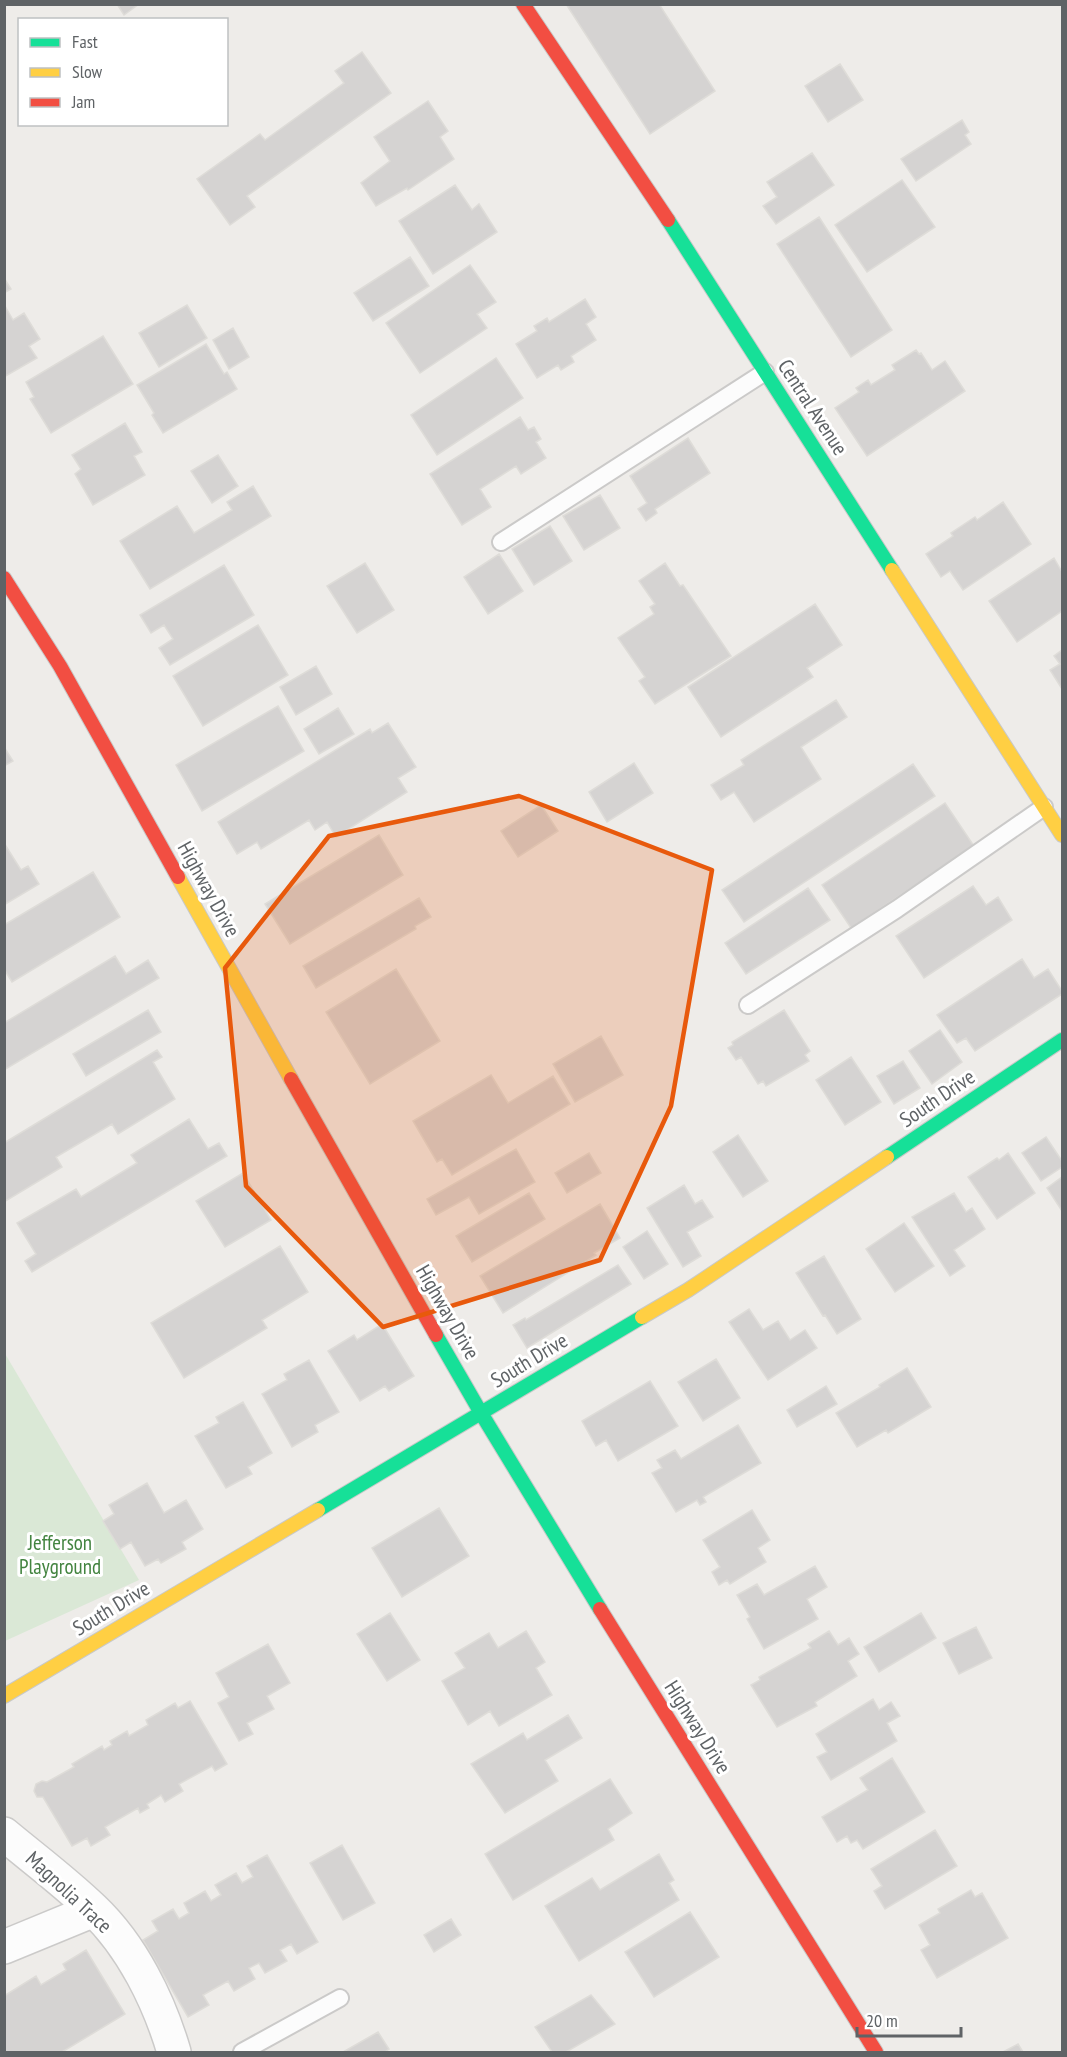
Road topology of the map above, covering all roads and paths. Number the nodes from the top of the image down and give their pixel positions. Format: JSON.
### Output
{"nodes":[{"id":1,"x":523,"y":4,"type":"edge"},
{"id":2,"x":765,"y":372,"type":"junction"},
{"id":3,"x":501,"y":542,"type":"dead end"},
{"id":4,"x":4,"y":579,"type":"edge"},
{"id":5,"x":1044,"y":807,"type":"junction"},
{"id":6,"x":1062,"y":835,"type":"edge"},
{"id":7,"x":748,"y":1005,"type":"dead end"},
{"id":8,"x":1062,"y":1040,"type":"edge"},
{"id":9,"x":482,"y":1413,"type":"junction"},
{"id":10,"x":4,"y":1696,"type":"edge"},
{"id":11,"x":4,"y":1834,"type":"edge"},
{"id":12,"x":94,"y":1910,"type":"junction"},
{"id":13,"x":4,"y":1947,"type":"edge"},
{"id":14,"x":340,"y":1998,"type":"dead end"},
{"id":15,"x":174,"y":2052,"type":"edge"},
{"id":16,"x":242,"y":2052,"type":"edge"},
{"id":17,"x":876,"y":2052,"type":"edge"}],
"edges":[{"from":1,"to":2,"type":"street","name":"Central Avenue"},
{"from":2,"to":3,"type":"lane"},
{"from":2,"to":5,"type":"street","name":"Central Avenue"},
{"from":4,"to":9,"type":"street","name":"Highway Drive"},
{"from":5,"to":6,"type":"street","name":"Central Avenue"},
{"from":5,"to":7,"type":"lane"},
{"from":8,"to":9,"type":"street","name":"South Drive"},
{"from":9,"to":10,"type":"street","name":"South Drive"},
{"from":9,"to":17,"type":"street","name":"Highway Drive"},
{"from":11,"to":12,"type":"street","name":"Magnolia Trace"},
{"from":12,"to":13,"type":"street"},
{"from":12,"to":15,"type":"street","name":"Magnolia Trace"},
{"from":14,"to":16,"type":"lane"}]}
